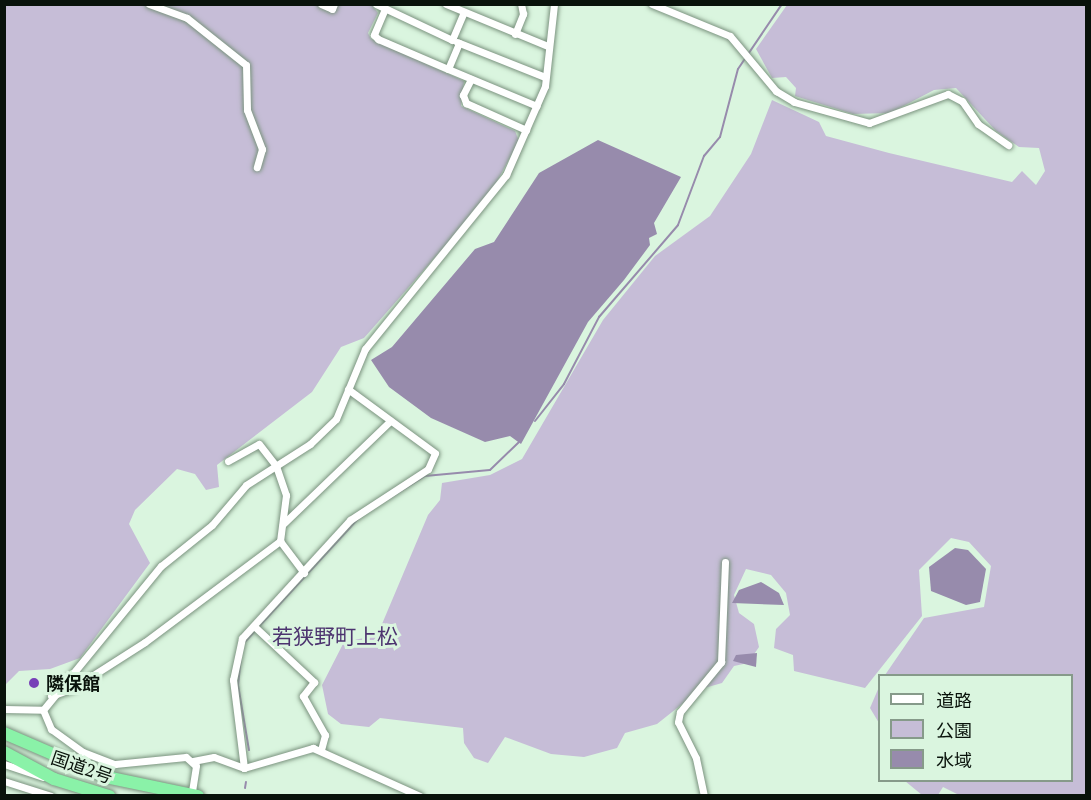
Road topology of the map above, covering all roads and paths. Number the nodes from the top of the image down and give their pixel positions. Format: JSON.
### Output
{"nodes":[{"id":1,"x":149,"y":4,"type":"edge"},
{"id":2,"x":321,"y":4,"type":"edge"},
{"id":3,"x":334,"y":4,"type":"edge"},
{"id":4,"x":376,"y":4,"type":"edge"},
{"id":5,"x":446,"y":4,"type":"edge"},
{"id":6,"x":521,"y":4,"type":"edge"},
{"id":7,"x":554,"y":4,"type":"edge"},
{"id":8,"x":652,"y":4,"type":"edge"},
{"id":9,"x":462,"y":9,"type":"edge"},
{"id":10,"x":384,"y":11,"type":"junction"},
{"id":11,"x":514,"y":34,"type":"junction"},
{"id":12,"x":456,"y":41,"type":"junction"},
{"id":13,"x":548,"y":46,"type":"junction"},
{"id":14,"x":448,"y":69,"type":"junction"},
{"id":15,"x":545,"y":77,"type":"junction"},
{"id":16,"x":471,"y":79,"type":"junction"},
{"id":17,"x":537,"y":106,"type":"junction"},
{"id":18,"x":526,"y":130,"type":"junction"},
{"id":19,"x":1008,"y":145,"type":"dead end"},
{"id":20,"x":257,"y":167,"type":"dead end"},
{"id":21,"x":348,"y":389,"type":"junction"},
{"id":22,"x":390,"y":421,"type":"junction"},
{"id":23,"x":228,"y":461,"type":"dead end"},
{"id":24,"x":276,"y":466,"type":"junction"},
{"id":25,"x":283,"y":524,"type":"junction"},
{"id":26,"x":280,"y":541,"type":"junction"},
{"id":27,"x":725,"y":562,"type":"dead end"},
{"id":28,"x":304,"y":573,"type":"junction"},
{"id":29,"x":257,"y":629,"type":"junction"},
{"id":30,"x":51,"y":696,"type":"junction"},
{"id":31,"x":4,"y":709,"type":"edge"},
{"id":32,"x":43,"y":710,"type":"junction"},
{"id":33,"x":4,"y":733,"type":"edge"},
{"id":34,"x":321,"y":750,"type":"junction"},
{"id":35,"x":4,"y":752,"type":"edge"},
{"id":36,"x":193,"y":761,"type":"junction"},
{"id":37,"x":4,"y":764,"type":"edge"},
{"id":38,"x":244,"y":768,"type":"junction"},
{"id":39,"x":54,"y":778,"type":"junction"},
{"id":40,"x":4,"y":781,"type":"edge"},
{"id":41,"x":51,"y":795,"type":"edge"},
{"id":42,"x":110,"y":795,"type":"edge"},
{"id":43,"x":194,"y":795,"type":"edge"},
{"id":44,"x":419,"y":795,"type":"edge"},
{"id":45,"x":704,"y":795,"type":"edge"}],
"edges":[{"from":1,"to":20,"type":"street"},
{"from":2,"to":3,"type":"street"},
{"from":4,"to":10,"type":"street"},
{"from":5,"to":9,"type":"street"},
{"from":6,"to":11,"type":"street"},
{"from":7,"to":13,"type":"street"},
{"from":8,"to":19,"type":"street"},
{"from":9,"to":11,"type":"street"},
{"from":9,"to":12,"type":"street"},
{"from":10,"to":12,"type":"street"},
{"from":10,"to":14,"type":"street"},
{"from":11,"to":13,"type":"street"},
{"from":12,"to":14,"type":"street"},
{"from":12,"to":15,"type":"street"},
{"from":13,"to":15,"type":"street"},
{"from":14,"to":16,"type":"street"},
{"from":15,"to":17,"type":"street"},
{"from":16,"to":17,"type":"street"},
{"from":16,"to":18,"type":"street"},
{"from":17,"to":18,"type":"street"},
{"from":18,"to":21,"type":"street"},
{"from":21,"to":22,"type":"street"},
{"from":21,"to":24,"type":"street"},
{"from":22,"to":25,"type":"street"},
{"from":22,"to":28,"type":"street"},
{"from":23,"to":24,"type":"street"},
{"from":24,"to":25,"type":"street"},
{"from":24,"to":30,"type":"street"},
{"from":25,"to":26,"type":"street"},
{"from":26,"to":28,"type":"street"},
{"from":26,"to":30,"type":"street"},
{"from":27,"to":45,"type":"street"},
{"from":28,"to":29,"type":"street"},
{"from":29,"to":34,"type":"street"},
{"from":29,"to":38,"type":"street"},
{"from":30,"to":32,"type":"street"},
{"from":31,"to":32,"type":"street"},
{"from":32,"to":36,"type":"street"},
{"from":33,"to":43,"type":"highway","name":"国道2号"},
{"from":34,"to":38,"type":"street"},
{"from":34,"to":44,"type":"street"},
{"from":35,"to":39,"type":"highway","name":"国道2号"},
{"from":36,"to":38,"type":"street"},
{"from":36,"to":43,"type":"street"},
{"from":37,"to":39,"type":"street"},
{"from":39,"to":42,"type":"highway","name":"国道2号"},
{"from":40,"to":41,"type":"street"}]}
